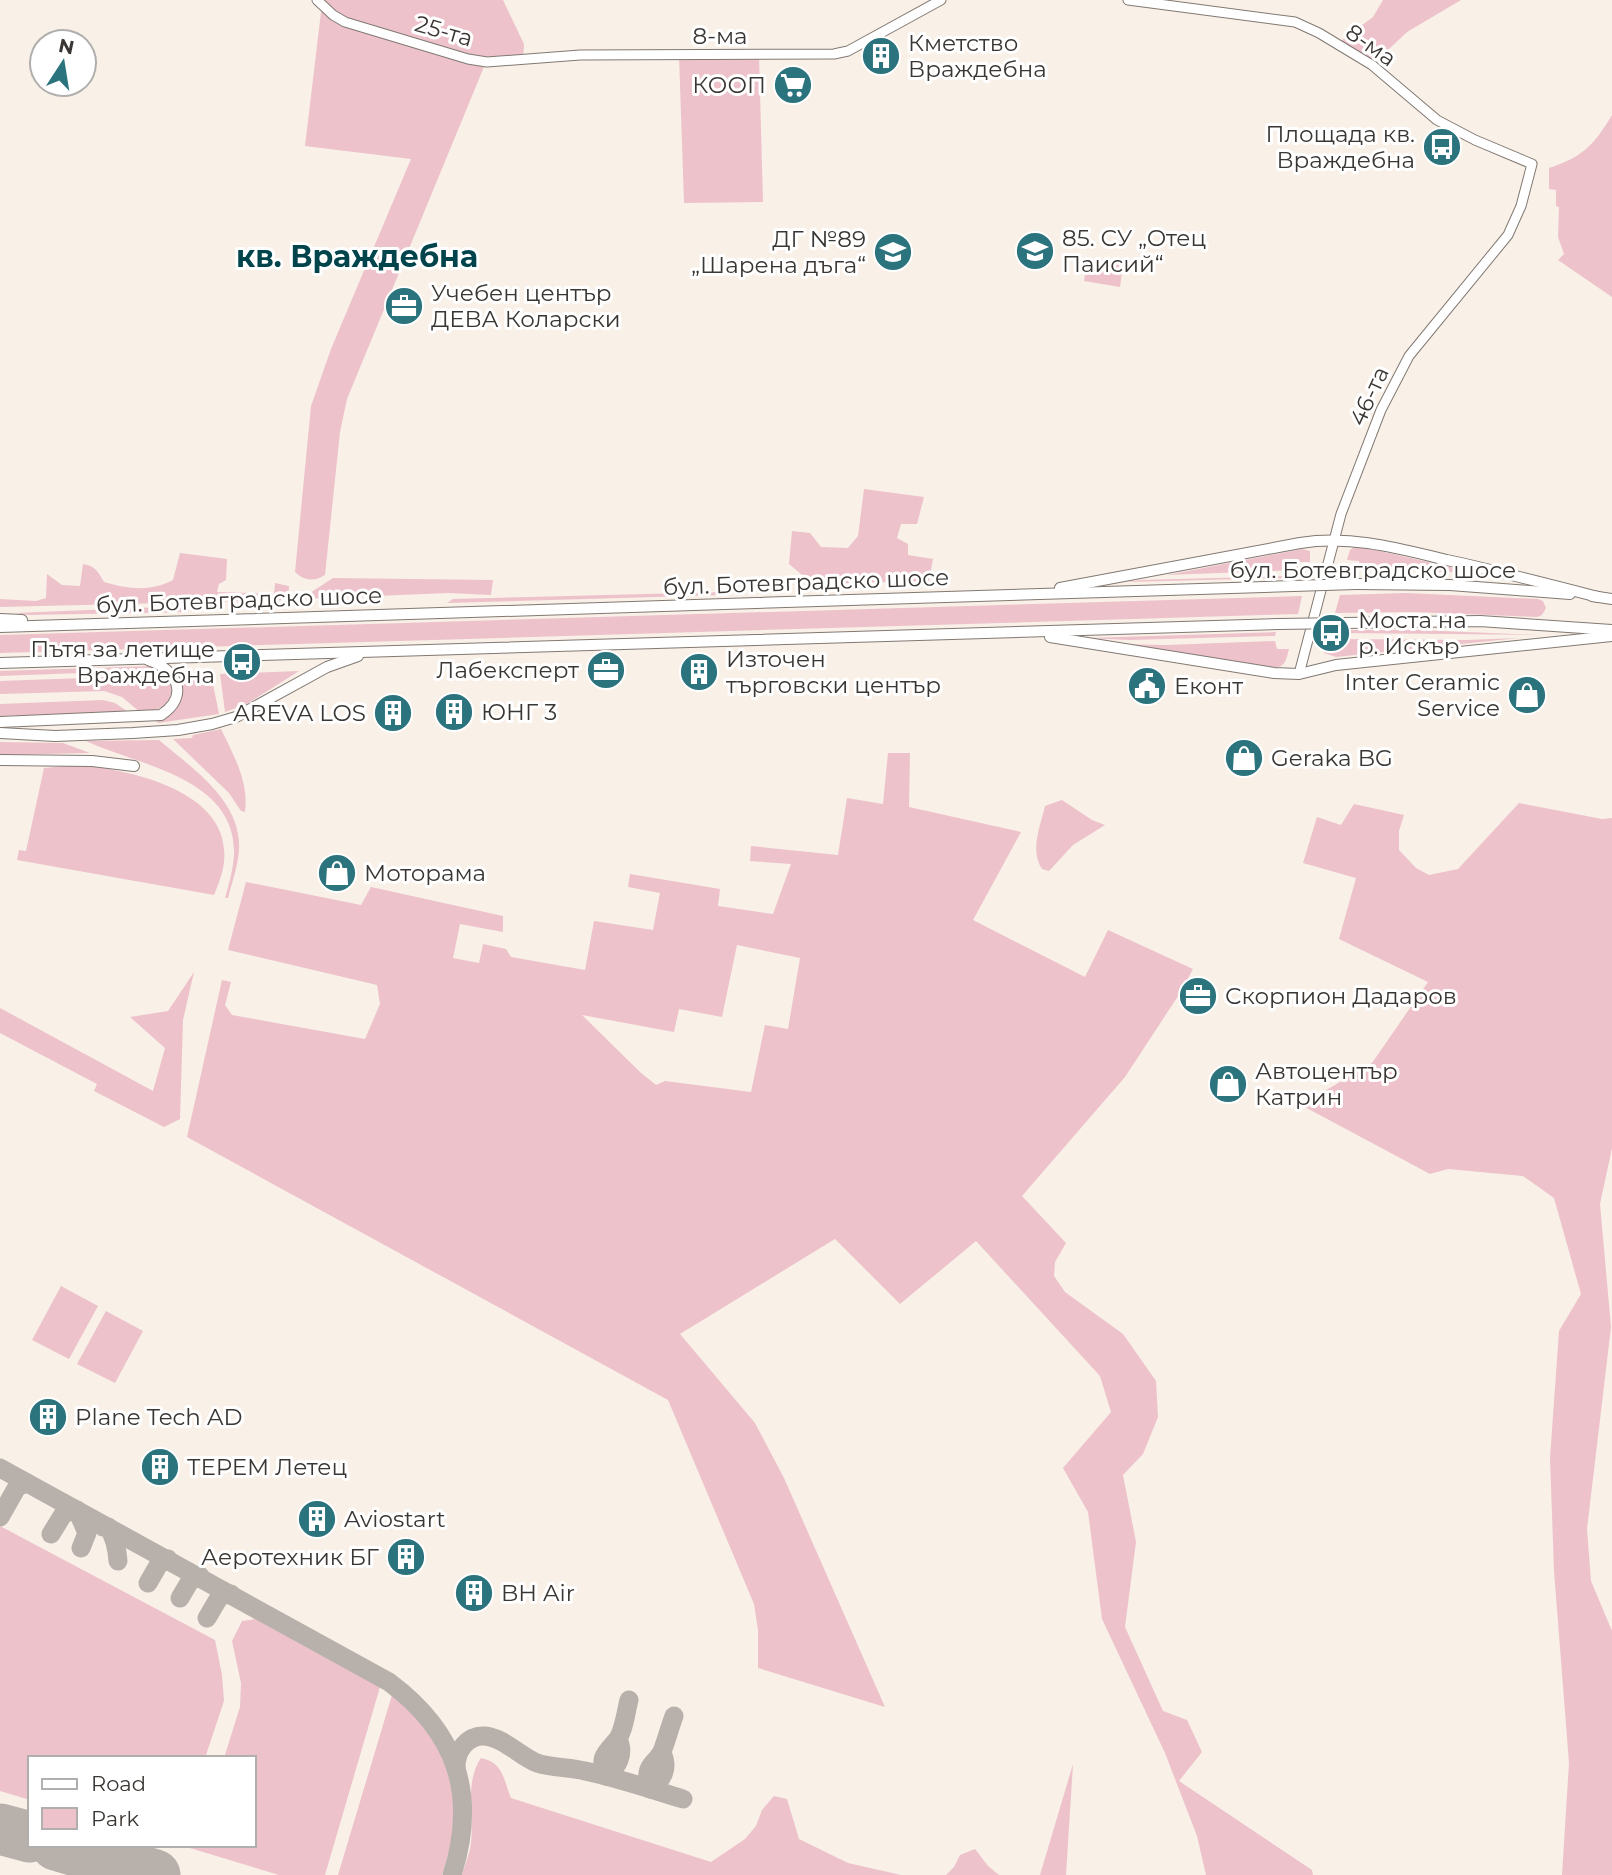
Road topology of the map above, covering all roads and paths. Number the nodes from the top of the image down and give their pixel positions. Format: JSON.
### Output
{"nodes":[{"id":1,"x":317,"y":0,"type":"edge"},
{"id":2,"x":941,"y":0,"type":"edge"},
{"id":3,"x":1128,"y":0,"type":"edge"},
{"id":4,"x":486,"y":62,"type":"joint"},
{"id":5,"x":1532,"y":164,"type":"joint"},
{"id":6,"x":1335,"y":539,"type":"junction"},
{"id":7,"x":1031,"y":594,"type":"junction"},
{"id":8,"x":1598,"y":597,"type":"junction"},
{"id":9,"x":1612,"y":599,"type":"edge"},
{"id":10,"x":0,"y":619,"type":"edge"},
{"id":11,"x":131,"y":622,"type":"junction"},
{"id":12,"x":0,"y":627,"type":"edge"},
{"id":13,"x":1612,"y":630,"type":"edge"},
{"id":14,"x":1025,"y":633,"type":"junction"},
{"id":15,"x":1612,"y":636,"type":"edge"},
{"id":16,"x":365,"y":653,"type":"junction"},
{"id":17,"x":137,"y":657,"type":"junction"},
{"id":18,"x":0,"y":663,"type":"edge"},
{"id":19,"x":1299,"y":674,"type":"junction"},
{"id":20,"x":0,"y":722,"type":"edge"},
{"id":21,"x":0,"y":733,"type":"edge"},
{"id":22,"x":0,"y":760,"type":"edge"},
{"id":23,"x":134,"y":766,"type":"dead end"}],
"edges":[{"from":1,"to":4,"type":"street","name":"25-та"},
{"from":2,"to":4,"type":"street","name":"8-ма"},
{"from":3,"to":5,"type":"street","name":"8-ма"},
{"from":5,"to":6,"type":"street","name":"46-та"},
{"from":6,"to":7,"type":"main road"},
{"from":6,"to":8,"type":"main road"},
{"from":6,"to":19,"type":"street","name":"46-та"},
{"from":7,"to":8,"type":"main road","name":"бул. Ботевградско шосе","bridge":true},
{"from":7,"to":11,"type":"main road","name":"бул. Ботевградско шосе"},
{"from":8,"to":9,"type":"main road","name":"бул. Ботевградско шосе"},
{"from":10,"to":11,"type":"main road"},
{"from":11,"to":12,"type":"main road","name":"бул. Ботевградско шосе"},
{"from":13,"to":14,"type":"main road","bridge":true},
{"from":14,"to":16,"type":"main road"},
{"from":14,"to":19,"type":"main road"},
{"from":15,"to":19,"type":"main road"},
{"from":16,"to":17,"type":"main road"},
{"from":16,"to":21,"type":"main road"},
{"from":17,"to":18,"type":"main road"},
{"from":17,"to":20,"type":"main road"},
{"from":22,"to":23,"type":"main road"}]}
